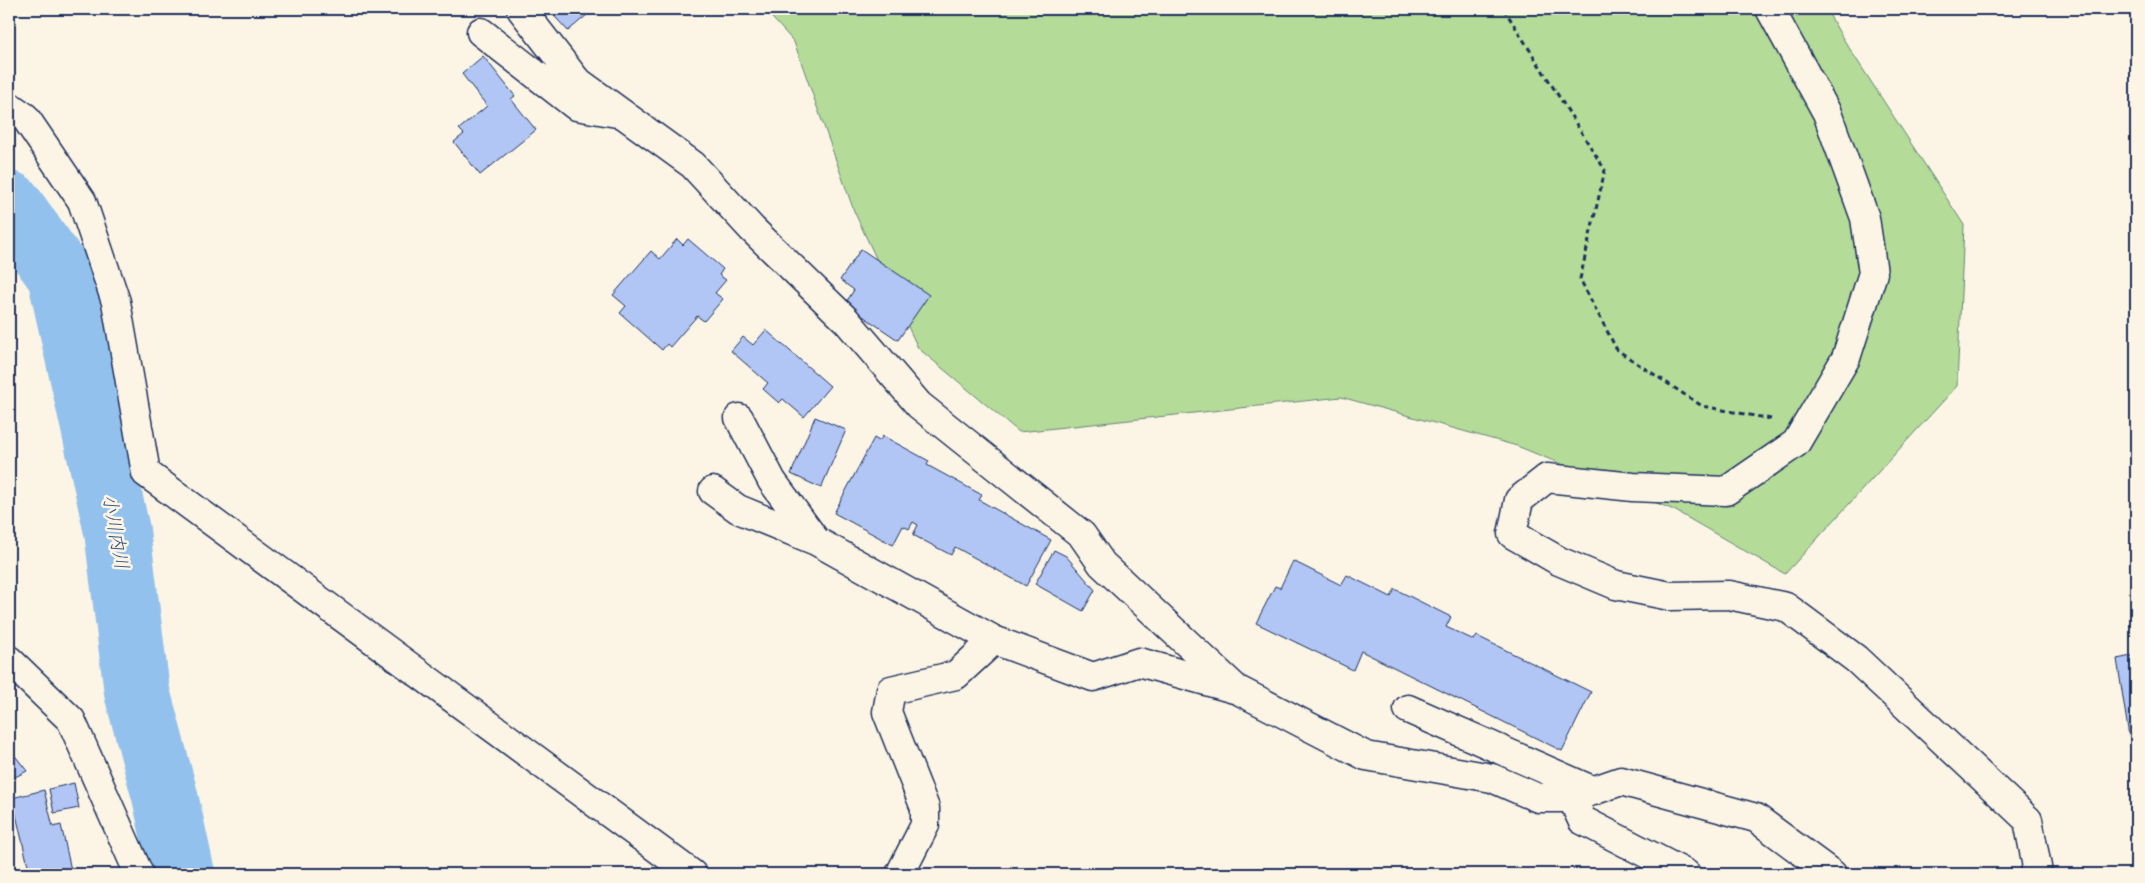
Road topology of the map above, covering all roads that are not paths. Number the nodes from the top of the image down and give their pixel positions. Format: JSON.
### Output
{"nodes":[{"id":1,"x":521,"y":9,"type":"edge"},
{"id":2,"x":1770,"y":9,"type":"edge"},
{"id":3,"x":481,"y":32,"type":"dead end"},
{"id":4,"x":9,"y":106,"type":"edge"},
{"id":5,"x":624,"y":114,"type":"junction"},
{"id":6,"x":739,"y":418,"type":"dead end"},
{"id":7,"x":713,"y":491,"type":"dead end"},
{"id":8,"x":816,"y":541,"type":"junction"},
{"id":9,"x":994,"y":640,"type":"junction"},
{"id":10,"x":9,"y":660,"type":"edge"},
{"id":11,"x":1238,"y":690,"type":"junction"},
{"id":12,"x":1408,"y":709,"type":"dead end"},
{"id":13,"x":1583,"y":795,"type":"junction"},
{"id":14,"x":139,"y":874,"type":"edge"},
{"id":15,"x":692,"y":874,"type":"edge"},
{"id":16,"x":900,"y":874,"type":"edge"},
{"id":17,"x":1686,"y":874,"type":"edge"},
{"id":18,"x":1832,"y":874,"type":"edge"},
{"id":19,"x":2034,"y":874,"type":"edge"}],
"edges":[{"from":1,"to":5,"type":"street"},
{"from":2,"to":19,"type":"street"},
{"from":3,"to":5,"type":"street"},
{"from":4,"to":15,"type":"street"},
{"from":5,"to":11,"type":"street"},
{"from":6,"to":8,"type":"street"},
{"from":7,"to":8,"type":"street"},
{"from":8,"to":9,"type":"street"},
{"from":9,"to":11,"type":"street"},
{"from":9,"to":16,"type":"street"},
{"from":10,"to":14,"type":"street"},
{"from":11,"to":13,"type":"street"},
{"from":12,"to":13,"type":"street"},
{"from":13,"to":17,"type":"street"},
{"from":13,"to":18,"type":"street"}]}
